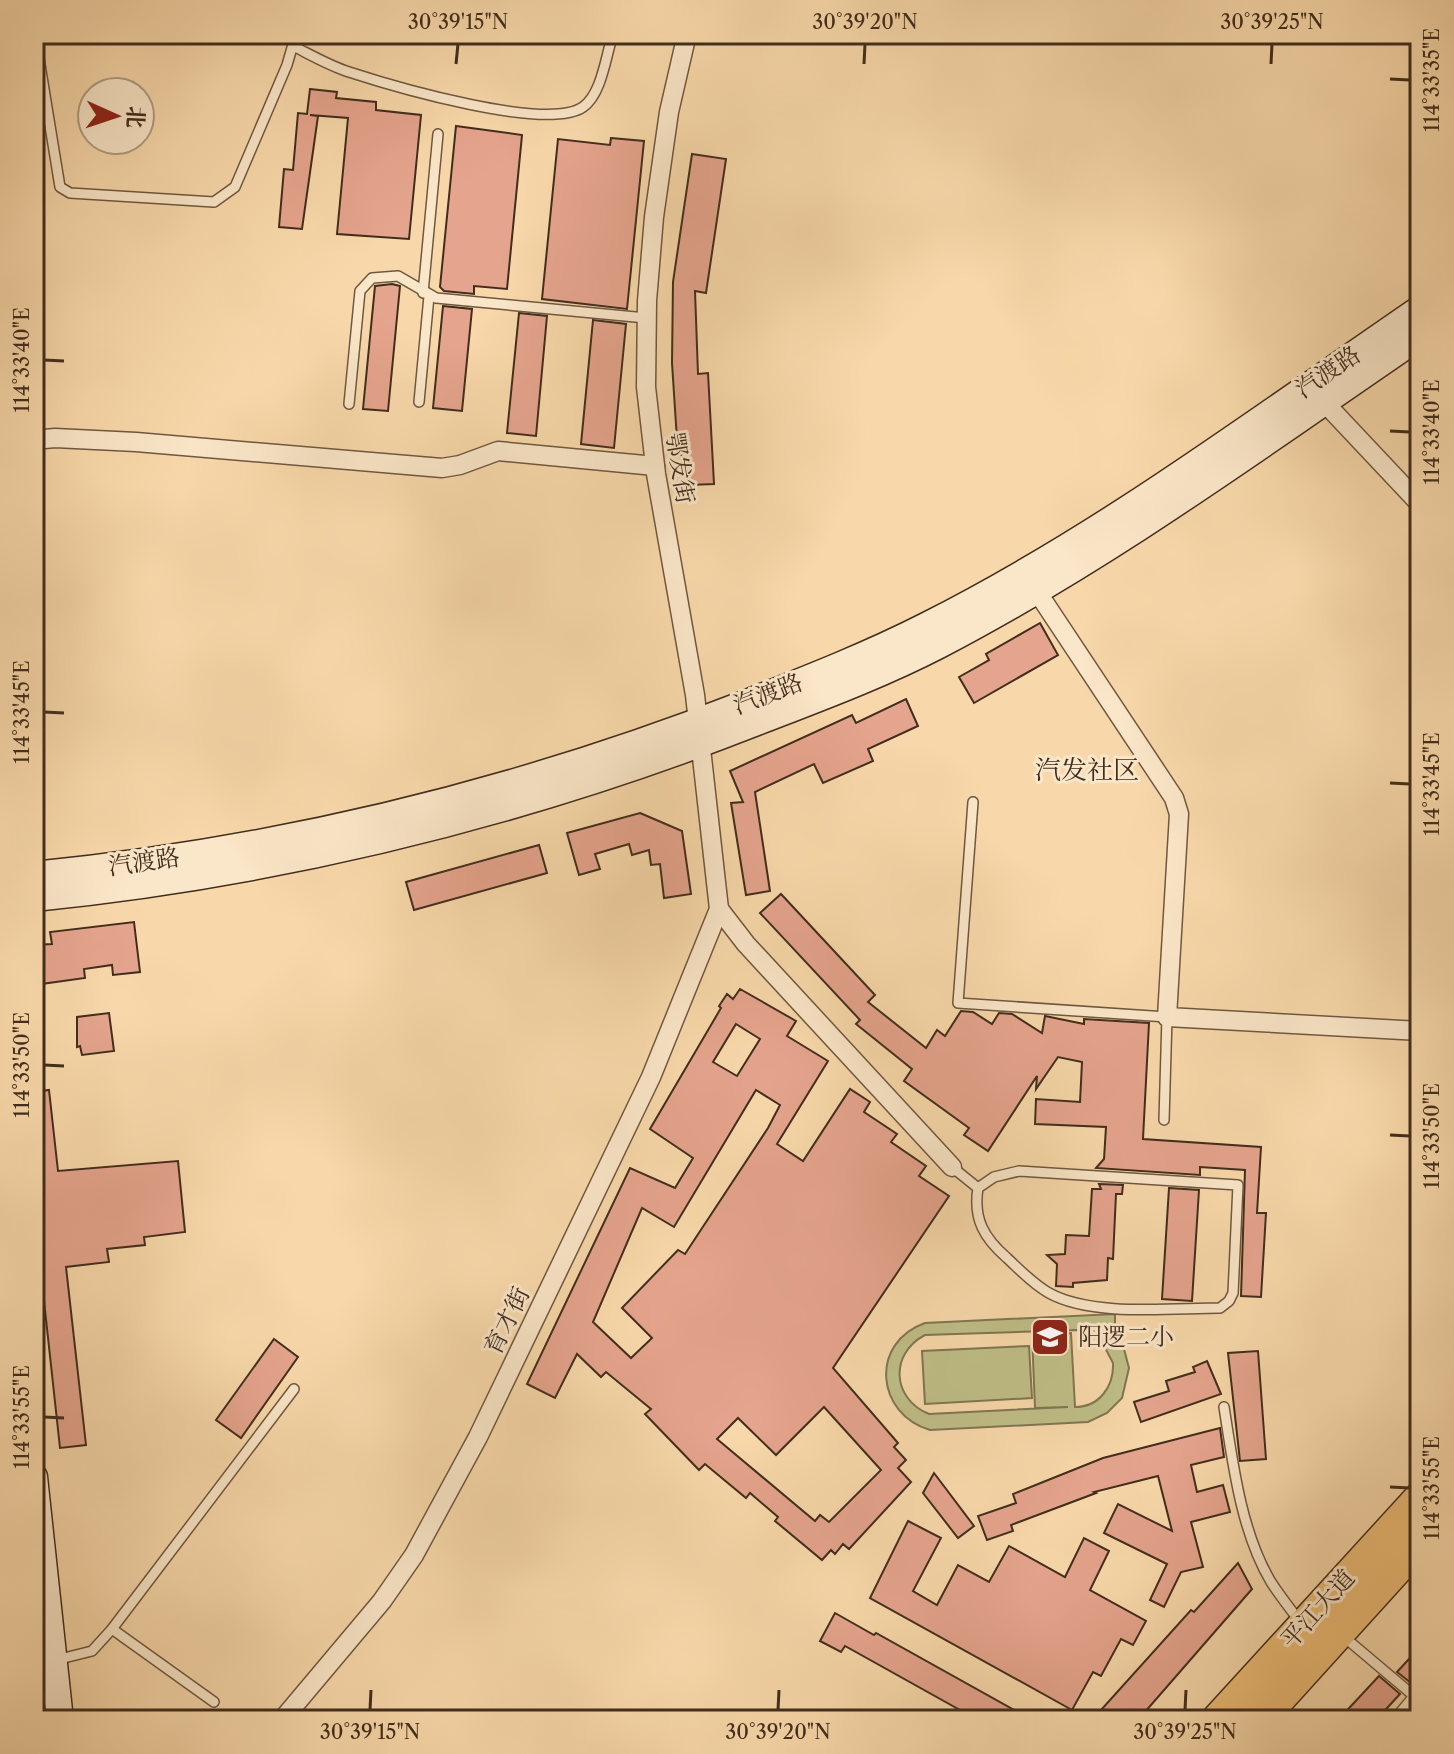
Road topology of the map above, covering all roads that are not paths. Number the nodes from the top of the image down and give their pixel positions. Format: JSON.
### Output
{"nodes":[{"id":1,"x":35,"y":34,"type":"edge"},
{"id":2,"x":296,"y":34,"type":"edge"},
{"id":3,"x":613,"y":34,"type":"edge"},
{"id":4,"x":687,"y":34,"type":"edge"},
{"id":5,"x":293,"y":46,"type":"junction"},
{"id":6,"x":438,"y":134,"type":"dead end"},
{"id":7,"x":426,"y":295,"type":"junction"},
{"id":8,"x":1420,"y":309,"type":"edge"},
{"id":9,"x":646,"y":318,"type":"junction"},
{"id":10,"x":1420,"y":336,"type":"edge"},
{"id":11,"x":419,"y":402,"type":"dead end"},
{"id":12,"x":1324,"y":402,"type":"junction"},
{"id":13,"x":349,"y":404,"type":"dead end"},
{"id":14,"x":34,"y":440,"type":"edge"},
{"id":15,"x":655,"y":466,"type":"junction"},
{"id":16,"x":1420,"y":504,"type":"edge"},
{"id":17,"x":1036,"y":590,"type":"junction"},
{"id":18,"x":700,"y":732,"type":"junction"},
{"id":19,"x":973,"y":802,"type":"dead end"},
{"id":20,"x":34,"y":875,"type":"edge"},
{"id":21,"x":34,"y":898,"type":"edge"},
{"id":22,"x":719,"y":909,"type":"junction"},
{"id":23,"x":1167,"y":1017,"type":"junction"},
{"id":24,"x":1420,"y":1031,"type":"edge"},
{"id":25,"x":1164,"y":1120,"type":"dead end"},
{"id":26,"x":952,"y":1167,"type":"joint"},
{"id":27,"x":978,"y":1188,"type":"junction"},
{"id":28,"x":294,"y":1389,"type":"dead end"},
{"id":29,"x":1224,"y":1407,"type":"dead end"},
{"id":30,"x":34,"y":1477,"type":"edge"},
{"id":31,"x":1420,"y":1500,"type":"edge"},
{"id":32,"x":1420,"y":1541,"type":"edge"},
{"id":33,"x":1303,"y":1626,"type":"junction"},
{"id":34,"x":112,"y":1629,"type":"junction"},
{"id":35,"x":1338,"y":1631,"type":"junction"},
{"id":36,"x":54,"y":1660,"type":"junction"},
{"id":37,"x":1417,"y":1698,"type":"edge"},
{"id":38,"x":214,"y":1702,"type":"dead end"},
{"id":39,"x":60,"y":1720,"type":"edge"},
{"id":40,"x":282,"y":1720,"type":"edge"},
{"id":41,"x":1219,"y":1720,"type":"edge"},
{"id":42,"x":1258,"y":1720,"type":"edge"},
{"id":43,"x":1394,"y":1720,"type":"edge"}],
"edges":[{"from":1,"to":5,"type":"lane"},
{"from":2,"to":5,"type":"lane"},
{"from":3,"to":5,"type":"lane"},
{"from":4,"to":9,"type":"street","name":"鄂发街"},
{"from":6,"to":7,"type":"lane"},
{"from":7,"to":9,"type":"lane"},
{"from":7,"to":11,"type":"lane"},
{"from":7,"to":13,"type":"lane"},
{"from":8,"to":18,"type":"street","name":"汽渡路"},
{"from":9,"to":15,"type":"street","name":"鄂发街"},
{"from":10,"to":12,"type":"street","name":"汽渡路"},
{"from":12,"to":16,"type":"street"},
{"from":12,"to":17,"type":"street","name":"汽渡路"},
{"from":14,"to":15,"type":"street"},
{"from":15,"to":18,"type":"street","name":"鄂发街"},
{"from":17,"to":18,"type":"street","name":"汽渡路"},
{"from":17,"to":23,"type":"street"},
{"from":18,"to":20,"type":"street","name":"汽渡路"},
{"from":18,"to":21,"type":"street","name":"汽渡路"},
{"from":18,"to":22,"type":"street","name":"鄂发街"},
{"from":19,"to":23,"type":"lane"},
{"from":22,"to":26,"type":"street"},
{"from":22,"to":40,"type":"street","name":"育才街"},
{"from":23,"to":24,"type":"street"},
{"from":23,"to":25,"type":"lane"},
{"from":26,"to":27,"type":"lane"},
{"from":27,"to":27,"type":"lane"},
{"from":28,"to":34,"type":"lane"},
{"from":29,"to":33,"type":"lane"},
{"from":30,"to":36,"type":"street"},
{"from":31,"to":33,"type":"highway","name":"平江大道"},
{"from":32,"to":35,"type":"highway","name":"平江大道"},
{"from":33,"to":41,"type":"highway","name":"平江大道"},
{"from":34,"to":36,"type":"lane"},
{"from":34,"to":38,"type":"lane"},
{"from":35,"to":37,"type":"lane"},
{"from":35,"to":42,"type":"highway","name":"平江大道"},
{"from":36,"to":39,"type":"street"},
{"from":37,"to":43,"type":"lane"}]}
